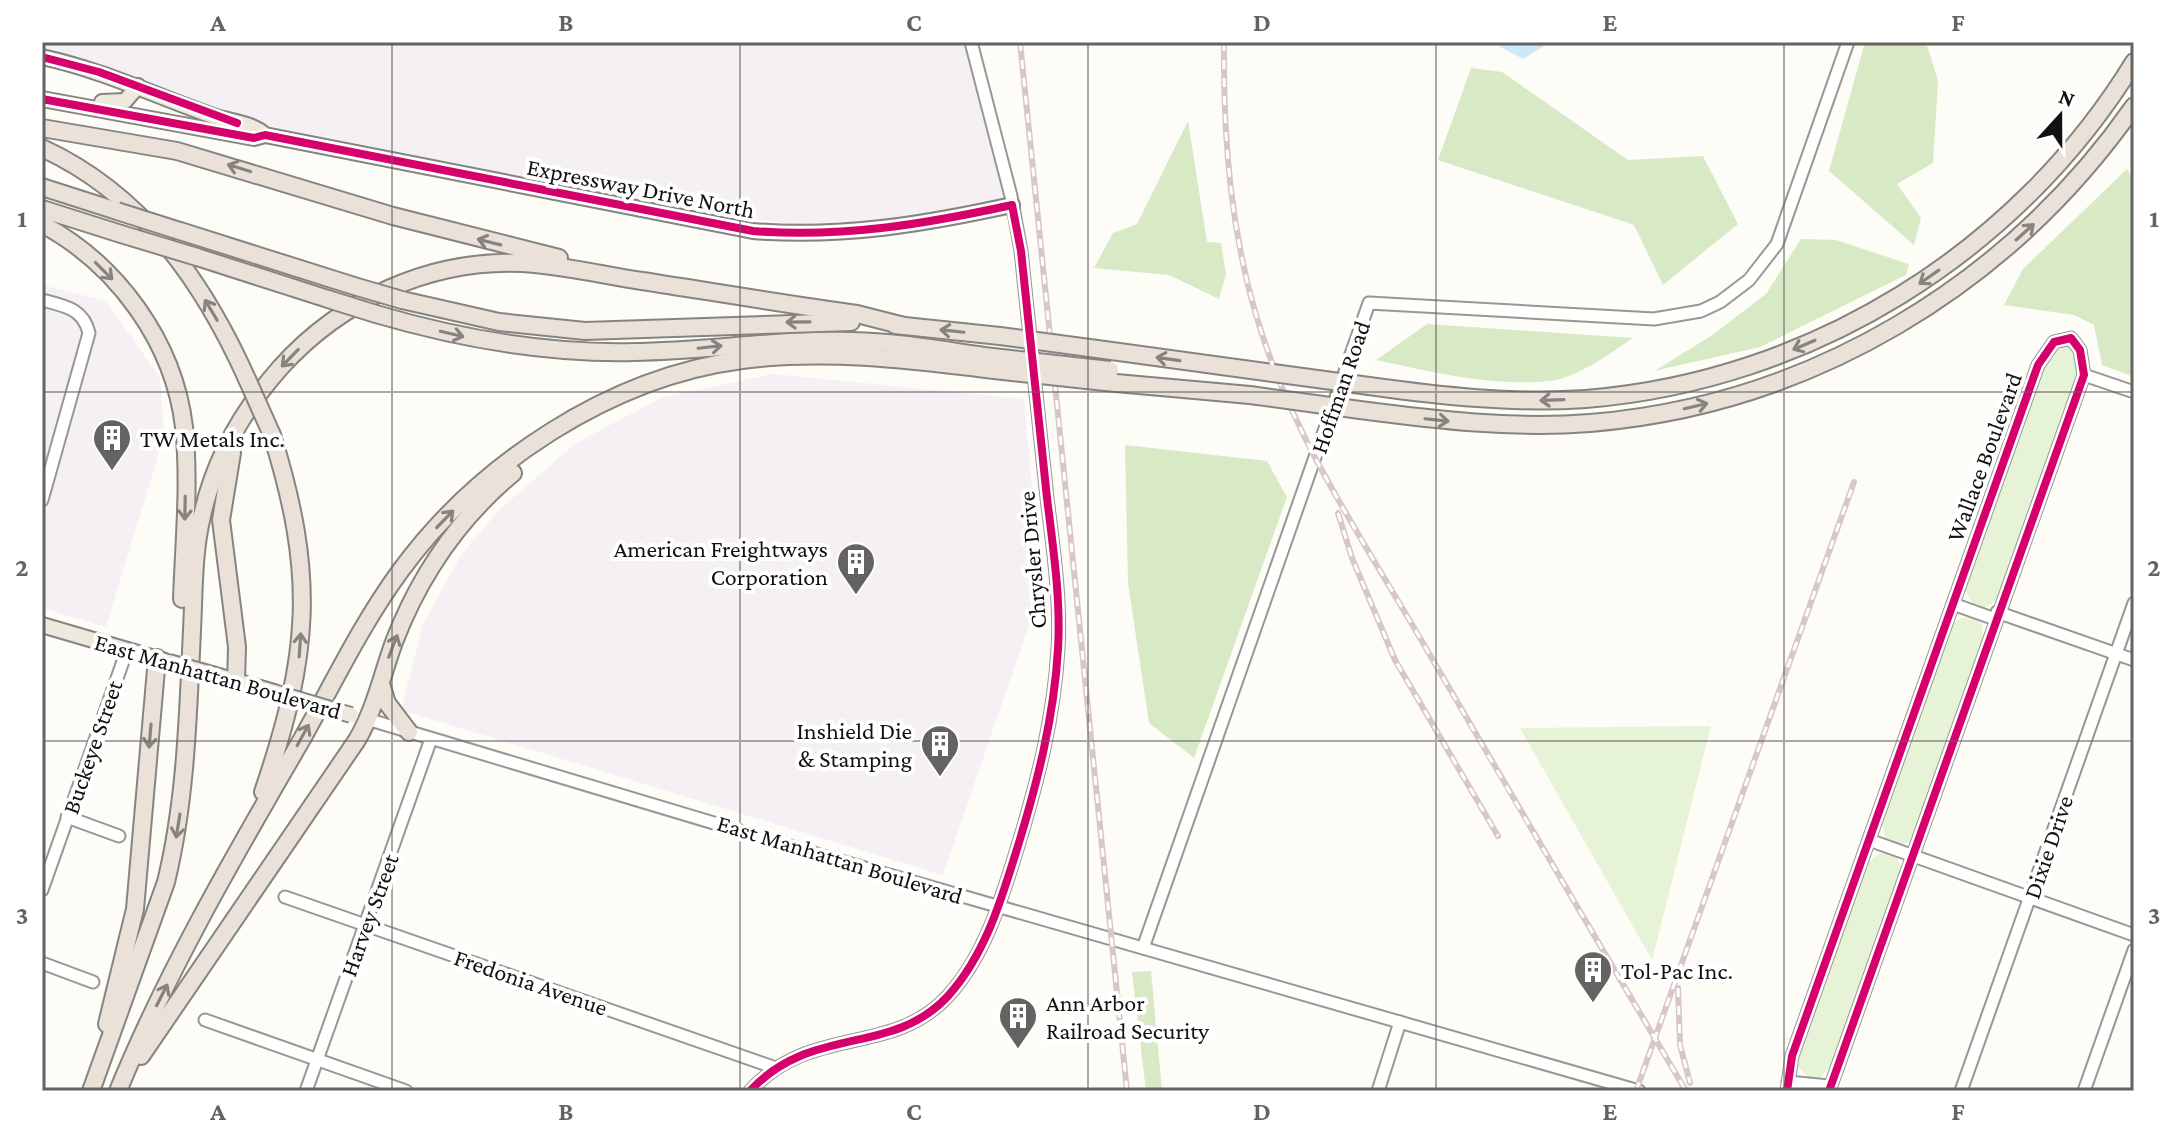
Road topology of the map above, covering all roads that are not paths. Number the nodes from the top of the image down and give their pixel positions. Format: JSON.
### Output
{"nodes":[{"id":1,"x":971,"y":42,"type":"edge"},
{"id":2,"x":1848,"y":42,"type":"edge"},
{"id":3,"x":46,"y":59,"type":"edge"},
{"id":4,"x":2134,"y":62,"type":"edge"},
{"id":5,"x":138,"y":86,"type":"junction"},
{"id":6,"x":42,"y":92,"type":"edge"},
{"id":7,"x":42,"y":99,"type":"edge"},
{"id":8,"x":2134,"y":106,"type":"edge"},
{"id":9,"x":42,"y":128,"type":"edge"},
{"id":10,"x":265,"y":135,"type":"junction"},
{"id":11,"x":42,"y":148,"type":"edge"},
{"id":12,"x":42,"y":187,"type":"edge"},
{"id":13,"x":1012,"y":205,"type":"junction"},
{"id":14,"x":42,"y":209,"type":"edge"},
{"id":15,"x":42,"y":224,"type":"edge"},
{"id":16,"x":617,"y":277,"type":"junction"},
{"id":17,"x":42,"y":300,"type":"edge"},
{"id":18,"x":904,"y":326,"type":"junction"},
{"id":19,"x":993,"y":363,"type":"junction"},
{"id":20,"x":723,"y":364,"type":"junction"},
{"id":21,"x":2084,"y":375,"type":"junction"},
{"id":22,"x":2134,"y":392,"type":"edge"},
{"id":23,"x":239,"y":424,"type":"junction"},
{"id":24,"x":42,"y":500,"type":"edge"},
{"id":25,"x":2134,"y":603,"type":"edge"},
{"id":26,"x":1953,"y":604,"type":"junction"},
{"id":27,"x":1996,"y":616,"type":"junction"},
{"id":28,"x":42,"y":625,"type":"edge"},
{"id":29,"x":127,"y":650,"type":"junction"},
{"id":30,"x":2116,"y":654,"type":"junction"},
{"id":31,"x":163,"y":660,"type":"junction"},
{"id":32,"x":2134,"y":660,"type":"edge"},
{"id":33,"x":236,"y":682,"type":"junction"},
{"id":34,"x":381,"y":684,"type":"junction"},
{"id":35,"x":187,"y":692,"type":"junction"},
{"id":36,"x":367,"y":719,"type":"junction"},
{"id":37,"x":409,"y":732,"type":"junction"},
{"id":38,"x":431,"y":739,"type":"junction"},
{"id":39,"x":67,"y":817,"type":"junction"},
{"id":40,"x":250,"y":827,"type":"junction"},
{"id":41,"x":119,"y":836,"type":"dead end"},
{"id":42,"x":1869,"y":840,"type":"junction"},
{"id":43,"x":1911,"y":855,"type":"junction"},
{"id":44,"x":42,"y":890,"type":"edge"},
{"id":45,"x":285,"y":897,"type":"dead end"},
{"id":46,"x":2030,"y":898,"type":"junction"},
{"id":47,"x":999,"y":907,"type":"junction"},
{"id":48,"x":365,"y":924,"type":"junction"},
{"id":49,"x":2134,"y":935,"type":"edge"},
{"id":50,"x":1143,"y":948,"type":"junction"},
{"id":51,"x":2134,"y":950,"type":"edge"},
{"id":52,"x":42,"y":963,"type":"edge"},
{"id":53,"x":93,"y":982,"type":"dead end"},
{"id":54,"x":205,"y":1020,"type":"dead end"},
{"id":55,"x":1400,"y":1022,"type":"junction"},
{"id":56,"x":317,"y":1059,"type":"junction"},
{"id":57,"x":776,"y":1068,"type":"junction"},
{"id":58,"x":92,"y":1087,"type":"edge"},
{"id":59,"x":1787,"y":1087,"type":"edge"},
{"id":60,"x":1829,"y":1088,"type":"edge"},
{"id":61,"x":118,"y":1091,"type":"edge"},
{"id":62,"x":306,"y":1091,"type":"edge"},
{"id":63,"x":406,"y":1091,"type":"edge"},
{"id":64,"x":750,"y":1091,"type":"edge"},
{"id":65,"x":1378,"y":1091,"type":"edge"},
{"id":66,"x":1639,"y":1091,"type":"edge"},
{"id":67,"x":1961,"y":1091,"type":"edge"},
{"id":68,"x":2084,"y":1091,"type":"edge"}],
"edges":[{"from":1,"to":13,"type":"street","name":"Chrysler Drive"},
{"from":2,"to":50,"type":"street","name":"Hoffman Road"},
{"from":3,"to":5,"type":"main road","name":"Expressway Drive North"},
{"from":4,"to":18,"type":"highway","one_way":true,"bridge":true},
{"from":5,"to":6,"type":"main road"},
{"from":5,"to":10,"type":"main road","name":"Expressway Drive North"},
{"from":7,"to":10,"type":"main road","name":"Expressway Drive North"},
{"from":19,"to":8,"type":"highway","one_way":true,"bridge":true},
{"from":16,"to":9,"type":"highway","one_way":true},
{"from":10,"to":13,"type":"main road","name":"Expressway Drive North"},
{"from":40,"to":11,"type":"highway","one_way":true,"bridge":true},
{"from":18,"to":12,"type":"highway","one_way":true,"bridge":true},
{"from":13,"to":47,"type":"street","name":"Chrysler Drive"},
{"from":14,"to":19,"type":"highway","one_way":true,"bridge":true},
{"from":15,"to":35,"type":"highway","one_way":true},
{"from":16,"to":18,"type":"highway"},
{"from":16,"to":23,"type":"highway","one_way":true},
{"from":17,"to":24,"type":"street"},
{"from":19,"to":20,"type":"highway"},
{"from":34,"to":20,"type":"highway","one_way":true},
{"from":40,"to":20,"type":"highway","one_way":true},
{"from":21,"to":22,"type":"street"},
{"from":21,"to":26,"type":"street","name":"Wallace Boulevard"},
{"from":21,"to":27,"type":"street"},
{"from":23,"to":33,"type":"highway"},
{"from":23,"to":35,"type":"highway"},
{"from":25,"to":30,"type":"street","name":"Dixie Drive"},
{"from":26,"to":27,"type":"street"},
{"from":26,"to":42,"type":"street","name":"Wallace Boulevard"},
{"from":27,"to":30,"type":"street"},
{"from":27,"to":43,"type":"street"},
{"from":28,"to":29,"type":"main road","name":"East Manhattan Boulevard"},
{"from":29,"to":31,"type":"main road","name":"East Manhattan Boulevard"},
{"from":29,"to":39,"type":"street","name":"Buckeye Street"},
{"from":30,"to":32,"type":"street"},
{"from":30,"to":46,"type":"street","name":"Dixie Drive"},
{"from":31,"to":33,"type":"main road","name":"East Manhattan Boulevard","bridge":true},
{"from":31,"to":58,"type":"highway","one_way":true},
{"from":33,"to":36,"type":"main road","name":"East Manhattan Boulevard","bridge":true},
{"from":34,"to":36,"type":"highway"},
{"from":34,"to":37,"type":"highway"},
{"from":35,"to":58,"type":"highway","one_way":true},
{"from":36,"to":37,"type":"street","name":"East Manhattan Boulevard"},
{"from":36,"to":61,"type":"highway"},
{"from":37,"to":38,"type":"street","name":"East Manhattan Boulevard"},
{"from":38,"to":47,"type":"street","name":"East Manhattan Boulevard"},
{"from":38,"to":48,"type":"street","name":"Harvey Street"},
{"from":39,"to":41,"type":"street"},
{"from":39,"to":44,"type":"street","name":"Buckeye Street"},
{"from":61,"to":40,"type":"highway","one_way":true},
{"from":42,"to":43,"type":"street"},
{"from":42,"to":59,"type":"street","name":"Wallace Boulevard"},
{"from":43,"to":46,"type":"street"},
{"from":43,"to":60,"type":"street"},
{"from":45,"to":48,"type":"street","name":"Fredonia Avenue"},
{"from":46,"to":49,"type":"street"},
{"from":46,"to":67,"type":"street","name":"Dixie Drive"},
{"from":47,"to":50,"type":"street","name":"East Manhattan Boulevard"},
{"from":47,"to":57,"type":"street","name":"Chrysler Drive"},
{"from":48,"to":56,"type":"street","name":"Harvey Street"},
{"from":48,"to":57,"type":"street","name":"Fredonia Avenue"},
{"from":50,"to":55,"type":"street","name":"East Manhattan Boulevard"},
{"from":51,"to":68,"type":"street"},
{"from":52,"to":53,"type":"street"},
{"from":54,"to":56,"type":"street"},
{"from":55,"to":65,"type":"street"},
{"from":55,"to":66,"type":"street","name":"East Manhattan Boulevard"},
{"from":56,"to":62,"type":"street","name":"Harvey Street"},
{"from":56,"to":63,"type":"street"},
{"from":57,"to":64,"type":"street","name":"Chrysler Drive"},
{"from":59,"to":60,"type":"street"}]}
